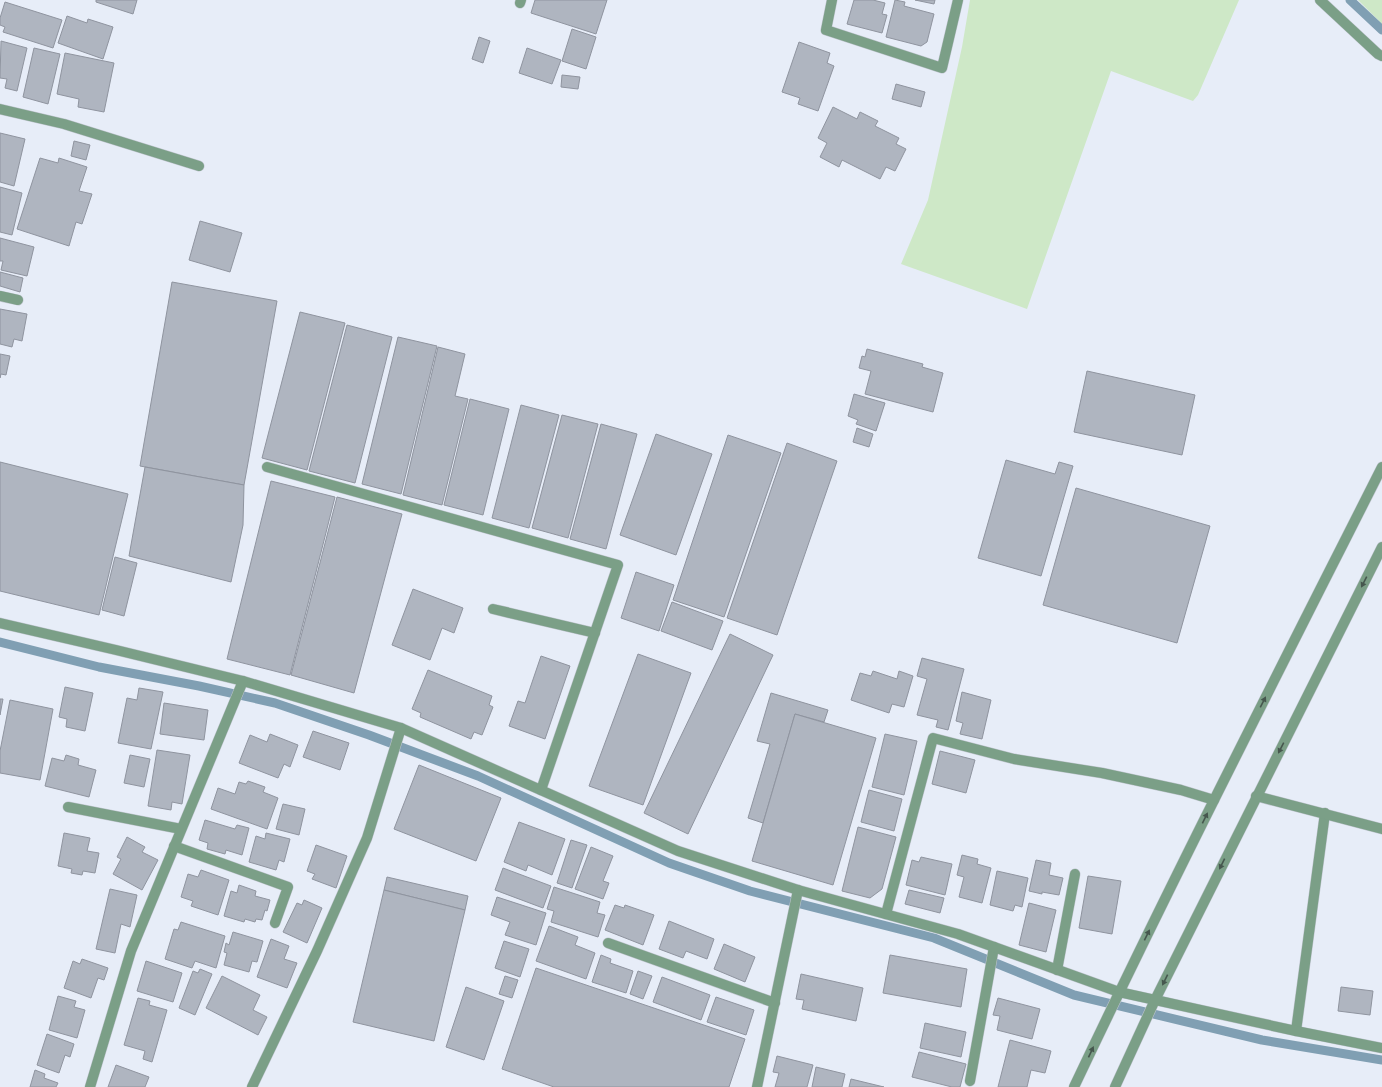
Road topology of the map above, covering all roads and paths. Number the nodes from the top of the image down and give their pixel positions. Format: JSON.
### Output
{"nodes":[{"id":1,"x":832,"y":0,"type":"edge"},
{"id":2,"x":958,"y":0,"type":"edge"},
{"id":3,"x":1320,"y":0,"type":"edge"},
{"id":4,"x":1382,"y":56,"type":"edge"},
{"id":5,"x":0,"y":109,"type":"edge"},
{"id":6,"x":199,"y":166,"type":"dead end"},
{"id":7,"x":0,"y":296,"type":"edge"},
{"id":8,"x":18,"y":300,"type":"dead end"},
{"id":9,"x":1382,"y":467,"type":"edge"},
{"id":10,"x":267,"y":468,"type":"dead end"},
{"id":11,"x":1382,"y":547,"type":"edge"},
{"id":12,"x":493,"y":609,"type":"dead end"},
{"id":13,"x":0,"y":623,"type":"edge"},
{"id":14,"x":595,"y":633,"type":"junction"},
{"id":15,"x":243,"y":681,"type":"junction"},
{"id":16,"x":401,"y":728,"type":"junction"},
{"id":17,"x":541,"y":790,"type":"junction"},
{"id":18,"x":1256,"y":796,"type":"junction"},
{"id":19,"x":1214,"y":800,"type":"junction"},
{"id":20,"x":68,"y":807,"type":"dead end"},
{"id":21,"x":1325,"y":813,"type":"junction"},
{"id":22,"x":181,"y":829,"type":"junction"},
{"id":23,"x":1382,"y":829,"type":"edge"},
{"id":24,"x":174,"y":846,"type":"junction"},
{"id":25,"x":1075,"y":874,"type":"dead end"},
{"id":26,"x":798,"y":890,"type":"junction"},
{"id":27,"x":886,"y":914,"type":"junction"},
{"id":28,"x":275,"y":923,"type":"dead end"},
{"id":29,"x":608,"y":943,"type":"dead end"},
{"id":30,"x":994,"y":947,"type":"junction"},
{"id":31,"x":1057,"y":970,"type":"junction"},
{"id":32,"x":1119,"y":992,"type":"junction"},
{"id":33,"x":1155,"y":1000,"type":"junction"},
{"id":34,"x":775,"y":1003,"type":"junction"},
{"id":35,"x":1296,"y":1031,"type":"junction"},
{"id":36,"x":1382,"y":1048,"type":"edge"},
{"id":37,"x":970,"y":1081,"type":"dead end"},
{"id":38,"x":90,"y":1087,"type":"edge"},
{"id":39,"x":252,"y":1087,"type":"edge"},
{"id":40,"x":757,"y":1087,"type":"edge"},
{"id":41,"x":1074,"y":1087,"type":"edge"},
{"id":42,"x":1115,"y":1087,"type":"edge"}],
"edges":[{"from":1,"to":2,"type":"street"},
{"from":3,"to":4,"type":"street"},
{"from":5,"to":6,"type":"street"},
{"from":7,"to":8,"type":"street"},
{"from":19,"to":9,"type":"street","one_way":true},
{"from":10,"to":14,"type":"street"},
{"from":11,"to":18,"type":"street","one_way":true},
{"from":12,"to":14,"type":"street"},
{"from":13,"to":15,"type":"street"},
{"from":14,"to":17,"type":"street"},
{"from":15,"to":16,"type":"street"},
{"from":15,"to":22,"type":"street"},
{"from":16,"to":17,"type":"street"},
{"from":16,"to":39,"type":"street"},
{"from":17,"to":26,"type":"street"},
{"from":18,"to":21,"type":"street"},
{"from":18,"to":33,"type":"street","one_way":true},
{"from":19,"to":27,"type":"street"},
{"from":32,"to":19,"type":"street","one_way":true},
{"from":20,"to":22,"type":"street"},
{"from":21,"to":23,"type":"street"},
{"from":21,"to":35,"type":"street"},
{"from":22,"to":24,"type":"street"},
{"from":24,"to":28,"type":"street"},
{"from":24,"to":38,"type":"street"},
{"from":25,"to":31,"type":"street"},
{"from":26,"to":27,"type":"street"},
{"from":26,"to":34,"type":"street"},
{"from":27,"to":30,"type":"street"},
{"from":29,"to":34,"type":"street"},
{"from":30,"to":31,"type":"street"},
{"from":30,"to":37,"type":"street"},
{"from":31,"to":32,"type":"street"},
{"from":32,"to":33,"type":"street"},
{"from":41,"to":32,"type":"street","one_way":true},
{"from":33,"to":35,"type":"street"},
{"from":33,"to":42,"type":"street"},
{"from":34,"to":40,"type":"street"},
{"from":35,"to":36,"type":"street"}]}
